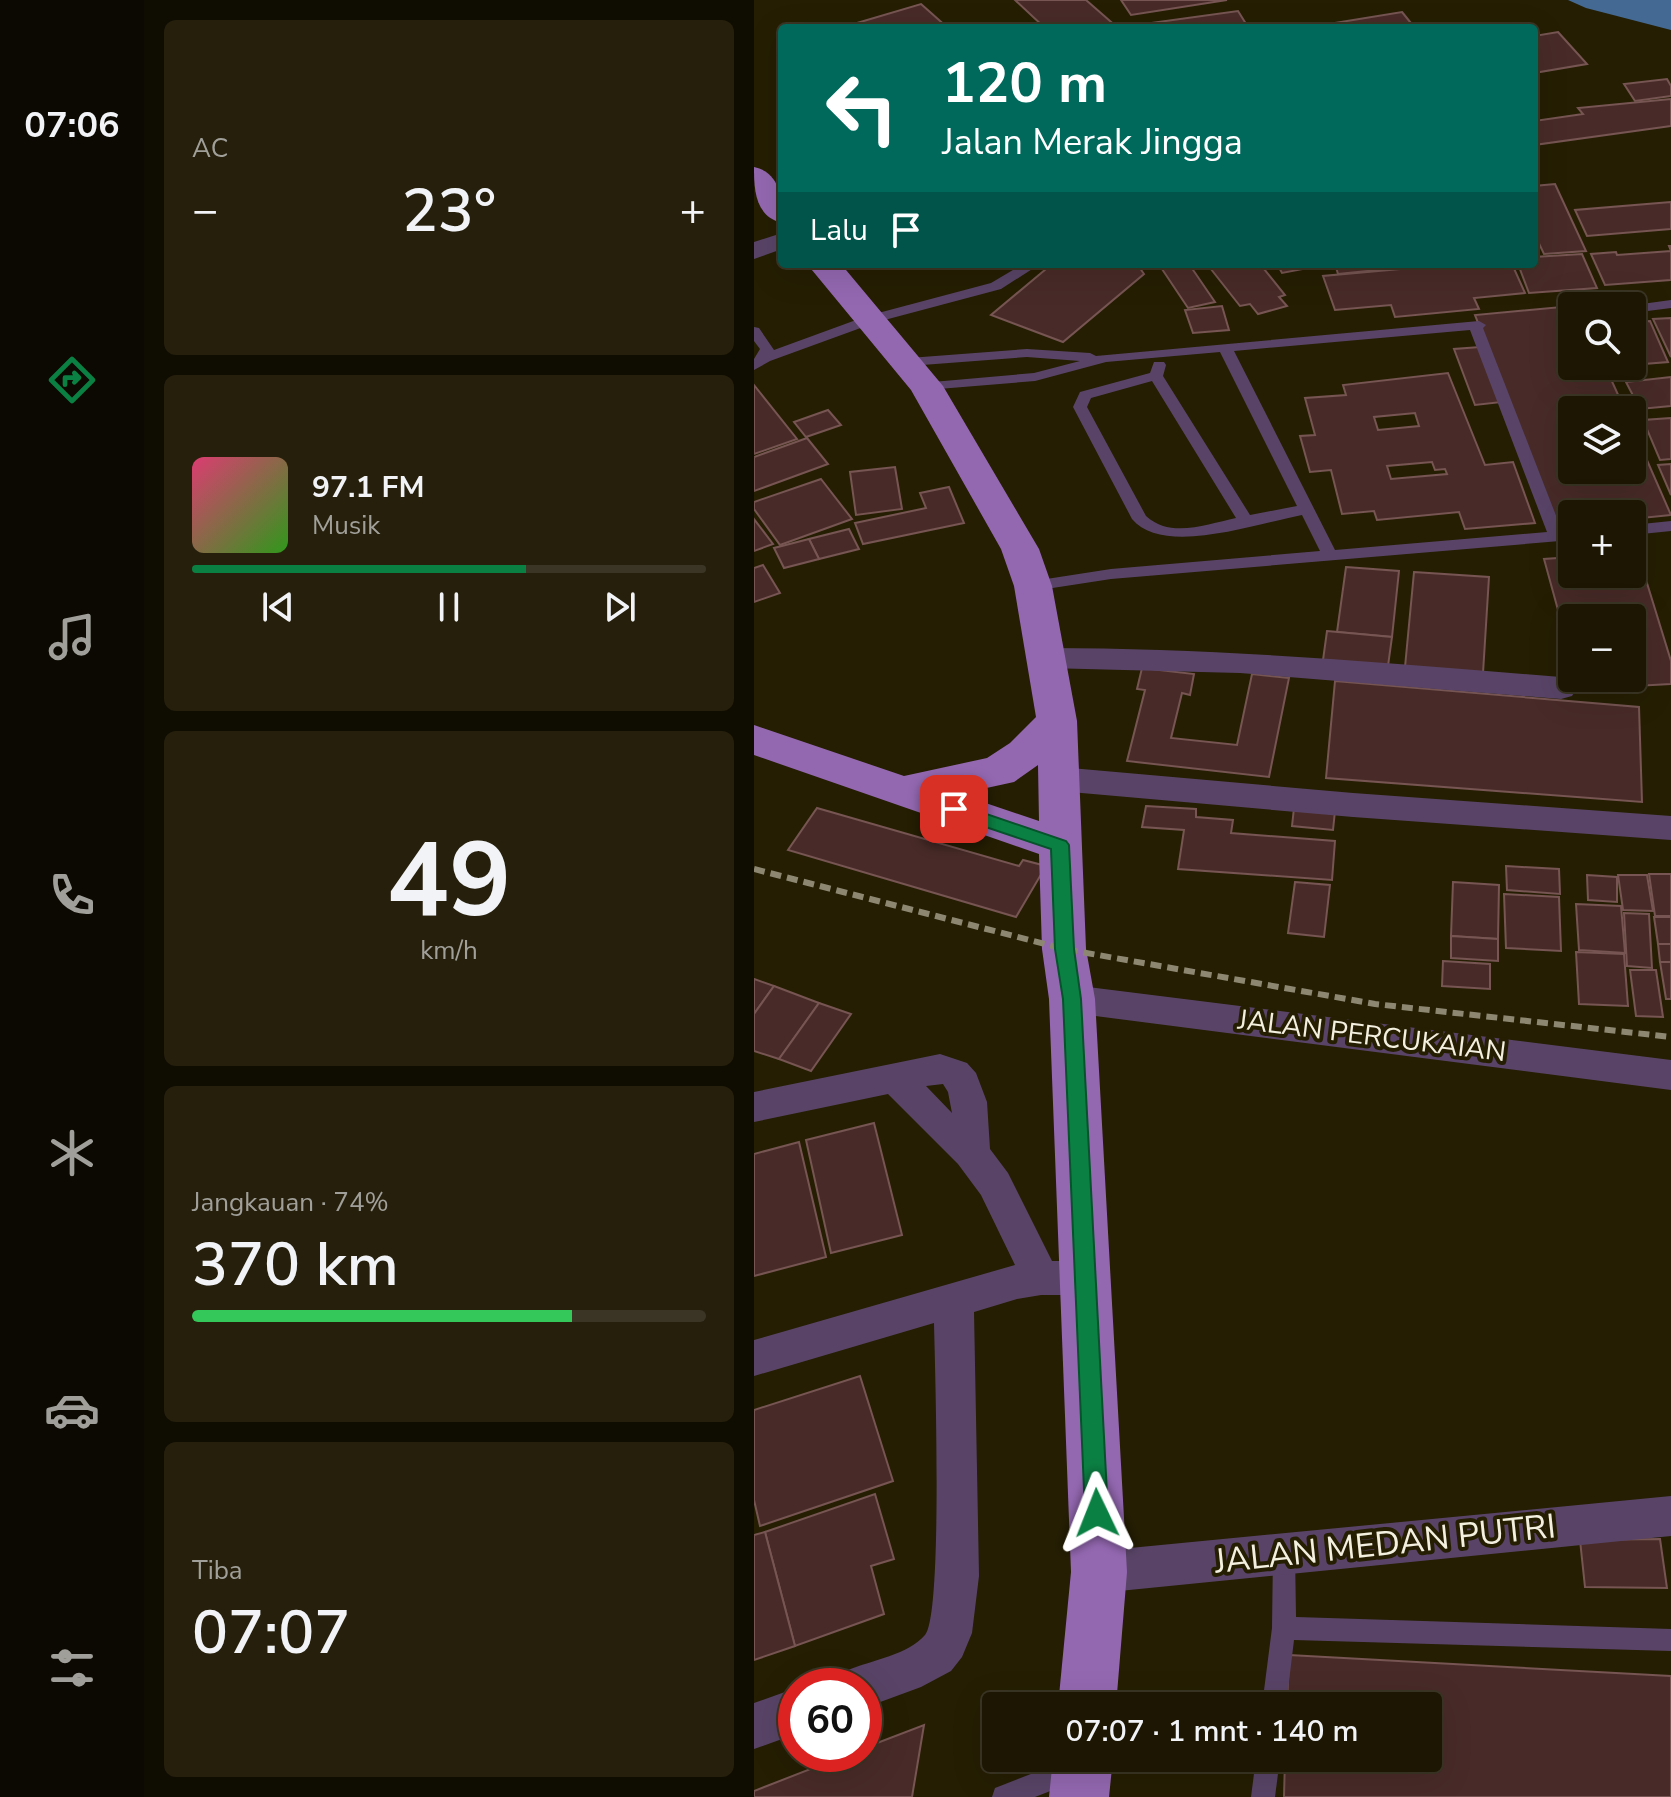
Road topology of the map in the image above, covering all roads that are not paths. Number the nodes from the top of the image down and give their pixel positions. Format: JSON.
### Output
{"nodes":[{"id":1,"x":754,"y":176,"type":"edge"},
{"id":2,"x":778,"y":205,"type":"edge"},
{"id":3,"x":778,"y":242,"type":"edge"},
{"id":4,"x":754,"y":251,"type":"edge"},
{"id":5,"x":827,"y":268,"type":"edge"},
{"id":6,"x":1026,"y":268,"type":"edge"},
{"id":7,"x":1671,"y":304,"type":"edge"},
{"id":8,"x":1646,"y":307,"type":"edge"},
{"id":9,"x":872,"y":319,"type":"junction"},
{"id":10,"x":754,"y":331,"type":"edge"},
{"id":11,"x":1226,"y":349,"type":"junction"},
{"id":12,"x":1161,"y":354,"type":"junction"},
{"id":13,"x":1105,"y":358,"type":"junction"},
{"id":14,"x":759,"y":362,"type":"edge"},
{"id":15,"x":917,"y":374,"type":"junction"},
{"id":16,"x":1156,"y":376,"type":"junction"},
{"id":17,"x":1305,"y":509,"type":"junction"},
{"id":18,"x":1246,"y":521,"type":"junction"},
{"id":19,"x":1558,"y":521,"type":"edge"},
{"id":20,"x":1671,"y":526,"type":"edge"},
{"id":21,"x":1646,"y":529,"type":"edge"},
{"id":22,"x":1558,"y":537,"type":"edge"},
{"id":23,"x":1330,"y":556,"type":"junction"},
{"id":24,"x":1033,"y":586,"type":"junction"},
{"id":25,"x":1047,"y":658,"type":"junction"},
{"id":26,"x":1558,"y":688,"type":"edge"},
{"id":27,"x":1057,"y":721,"type":"junction"},
{"id":28,"x":754,"y":740,"type":"edge"},
{"id":29,"x":1059,"y":779,"type":"junction"},
{"id":30,"x":900,"y":791,"type":"junction"},
{"id":31,"x":1671,"y":828,"type":"edge"},
{"id":32,"x":1060,"y":845,"type":"junction"},
{"id":33,"x":1072,"y":999,"type":"junction"},
{"id":34,"x":1671,"y":1075,"type":"edge"},
{"id":35,"x":754,"y":1107,"type":"edge"},
{"id":36,"x":1064,"y":1278,"type":"junction"},
{"id":37,"x":954,"y":1298,"type":"junction"},
{"id":38,"x":754,"y":1358,"type":"edge"},
{"id":39,"x":1671,"y":1516,"type":"edge"},
{"id":40,"x":1284,"y":1554,"type":"junction"},
{"id":41,"x":1099,"y":1572,"type":"junction"},
{"id":42,"x":1284,"y":1628,"type":"junction"},
{"id":43,"x":1671,"y":1640,"type":"edge"},
{"id":44,"x":882,"y":1679,"type":"edge"},
{"id":45,"x":1088,"y":1692,"type":"edge"},
{"id":46,"x":1276,"y":1692,"type":"edge"},
{"id":47,"x":778,"y":1717,"type":"edge"},
{"id":48,"x":754,"y":1726,"type":"edge"},
{"id":49,"x":1266,"y":1772,"type":"edge"},
{"id":50,"x":1081,"y":1774,"type":"edge"},
{"id":51,"x":1004,"y":1797,"type":"edge"},
{"id":52,"x":1263,"y":1797,"type":"edge"}],
"edges":[{"from":1,"to":2,"type":"main road"},
{"from":3,"to":4,"type":"street"},
{"from":5,"to":9,"type":"main road"},
{"from":6,"to":9,"type":"lane"},
{"from":7,"to":8,"type":"lane"},
{"from":9,"to":14,"type":"lane"},
{"from":9,"to":15,"type":"main road"},
{"from":10,"to":14,"type":"lane"},
{"from":11,"to":12,"type":"lane"},
{"from":11,"to":17,"type":"lane"},
{"from":11,"to":19,"type":"lane"},
{"from":12,"to":13,"type":"lane"},
{"from":12,"to":16,"type":"lane"},
{"from":13,"to":15,"type":"lane"},
{"from":13,"to":15,"type":"lane"},
{"from":15,"to":24,"type":"main road"},
{"from":16,"to":18,"type":"lane"},
{"from":16,"to":18,"type":"lane"},
{"from":17,"to":18,"type":"lane"},
{"from":17,"to":23,"type":"lane"},
{"from":20,"to":21,"type":"lane"},
{"from":22,"to":23,"type":"lane"},
{"from":23,"to":24,"type":"lane"},
{"from":24,"to":25,"type":"main road"},
{"from":25,"to":26,"type":"street"},
{"from":25,"to":27,"type":"main road"},
{"from":27,"to":29,"type":"main road"},
{"from":27,"to":30,"type":"main road"},
{"from":28,"to":30,"type":"main road"},
{"from":29,"to":31,"type":"street"},
{"from":29,"to":32,"type":"main road"},
{"from":30,"to":32,"type":"main road"},
{"from":32,"to":33,"type":"main road"},
{"from":33,"to":34,"type":"street","name":"JALAN PERCUKAIAN"},
{"from":33,"to":36,"type":"main road"},
{"from":35,"to":36,"type":"street"},
{"from":36,"to":37,"type":"street"},
{"from":36,"to":41,"type":"main road"},
{"from":37,"to":38,"type":"street"},
{"from":37,"to":44,"type":"street"},
{"from":39,"to":40,"type":"street","name":"JALAN MEDAN PUTRI"},
{"from":40,"to":41,"type":"street","name":"JALAN MEDAN PUTRI"},
{"from":40,"to":42,"type":"lane"},
{"from":41,"to":45,"type":"main road"},
{"from":42,"to":43,"type":"lane"},
{"from":42,"to":46,"type":"lane"},
{"from":47,"to":48,"type":"street"},
{"from":49,"to":52,"type":"lane"},
{"from":50,"to":51,"type":"lane"}]}
